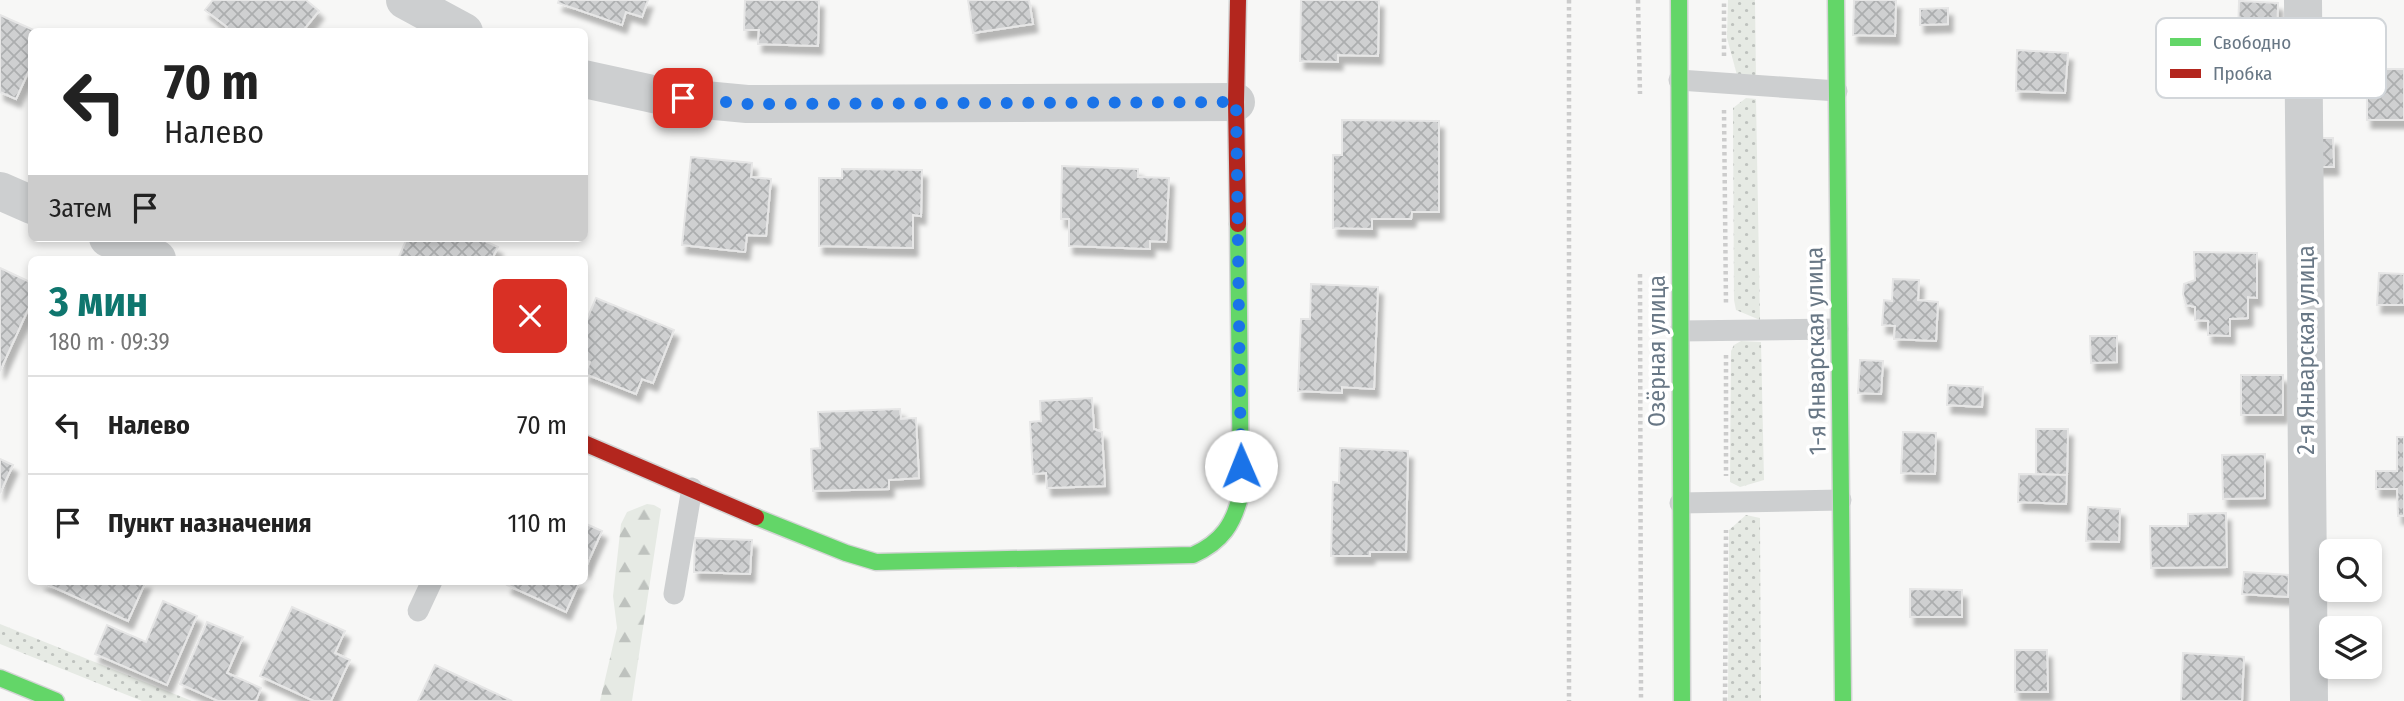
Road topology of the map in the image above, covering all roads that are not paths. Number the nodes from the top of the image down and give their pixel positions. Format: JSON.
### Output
{"nodes":[{"id":1,"x":405,"y":0,"type":"edge"},
{"id":2,"x":1238,"y":0,"type":"edge"},
{"id":3,"x":1679,"y":0,"type":"edge"},
{"id":4,"x":1836,"y":0,"type":"edge"},
{"id":5,"x":2303,"y":0,"type":"edge"},
{"id":6,"x":2303,"y":18,"type":"edge"},
{"id":7,"x":457,"y":28,"type":"edge"},
{"id":8,"x":588,"y":80,"type":"edge"},
{"id":9,"x":1679,"y":80,"type":"junction"},
{"id":10,"x":1837,"y":90,"type":"junction"},
{"id":11,"x":2304,"y":98,"type":"edge"},
{"id":12,"x":1236,"y":102,"type":"junction"},
{"id":13,"x":0,"y":191,"type":"edge"},
{"id":14,"x":28,"y":203,"type":"edge"},
{"id":15,"x":117,"y":242,"type":"edge"},
{"id":16,"x":148,"y":256,"type":"edge"},
{"id":17,"x":1838,"y":329,"type":"junction"},
{"id":18,"x":1679,"y":331,"type":"junction"},
{"id":19,"x":588,"y":445,"type":"edge"},
{"id":20,"x":692,"y":488,"type":"junction"},
{"id":21,"x":1841,"y":500,"type":"junction"},
{"id":22,"x":1680,"y":503,"type":"junction"},
{"id":23,"x":430,"y":585,"type":"edge"},
{"id":24,"x":674,"y":594,"type":"dead end"},
{"id":25,"x":418,"y":611,"type":"dead end"},
{"id":26,"x":0,"y":678,"type":"edge"},
{"id":27,"x":55,"y":701,"type":"edge"},
{"id":28,"x":1682,"y":701,"type":"edge"},
{"id":29,"x":1843,"y":701,"type":"edge"},
{"id":30,"x":2309,"y":701,"type":"edge"}],
"edges":[{"from":1,"to":7,"type":"street"},
{"from":2,"to":12,"type":"street"},
{"from":3,"to":9,"type":"street","name":"Озёрная улица"},
{"from":4,"to":10,"type":"street","name":"1-я Январская улица"},
{"from":5,"to":6,"type":"street","name":"2-я Январская улица"},
{"from":8,"to":12,"type":"street"},
{"from":9,"to":10,"type":"lane"},
{"from":9,"to":18,"type":"street","name":"Озёрная улица"},
{"from":10,"to":17,"type":"street","name":"1-я Январская улица"},
{"from":11,"to":30,"type":"street","name":"2-я Январская улица"},
{"from":12,"to":20,"type":"street"},
{"from":13,"to":14,"type":"street"},
{"from":15,"to":16,"type":"street"},
{"from":17,"to":18,"type":"lane"},
{"from":17,"to":21,"type":"street","name":"1-я Январская улица"},
{"from":18,"to":22,"type":"street","name":"Озёрная улица"},
{"from":19,"to":20,"type":"street"},
{"from":20,"to":24,"type":"lane"},
{"from":21,"to":22,"type":"lane"},
{"from":21,"to":29,"type":"street","name":"1-я Январская улица"},
{"from":22,"to":28,"type":"street","name":"Озёрная улица"},
{"from":23,"to":25,"type":"lane"},
{"from":26,"to":27,"type":"street"}]}
